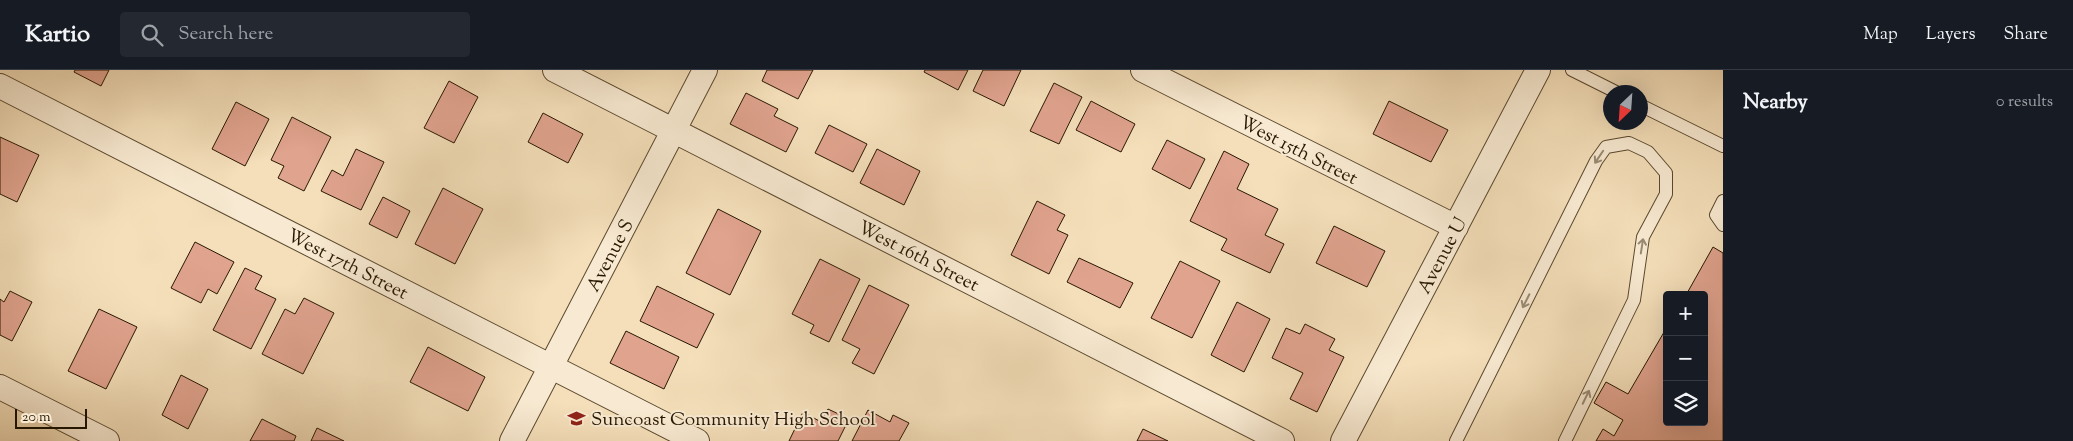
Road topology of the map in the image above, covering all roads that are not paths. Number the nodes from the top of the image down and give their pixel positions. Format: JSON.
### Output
{"nodes":[{"id":1,"x":555,"y":70,"type":"edge"},
{"id":2,"x":705,"y":70,"type":"edge"},
{"id":3,"x":1143,"y":70,"type":"edge"},
{"id":4,"x":1538,"y":70,"type":"edge"},
{"id":5,"x":1572,"y":70,"type":"edge"},
{"id":6,"x":0,"y":86,"type":"edge"},
{"id":7,"x":1603,"y":86,"type":"edge"},
{"id":8,"x":1648,"y":109,"type":"edge"},
{"id":9,"x":674,"y":130,"type":"junction"},
{"id":10,"x":1723,"y":146,"type":"edge"},
{"id":11,"x":1723,"y":201,"type":"edge"},
{"id":12,"x":1723,"y":225,"type":"edge"},
{"id":13,"x":1456,"y":227,"type":"junction"},
{"id":14,"x":551,"y":367,"type":"junction"},
{"id":15,"x":0,"y":387,"type":"edge"},
{"id":16,"x":107,"y":441,"type":"edge"},
{"id":17,"x":512,"y":441,"type":"edge"},
{"id":18,"x":697,"y":441,"type":"edge"},
{"id":19,"x":1282,"y":441,"type":"edge"},
{"id":20,"x":1343,"y":441,"type":"edge"},
{"id":21,"x":1456,"y":441,"type":"edge"},
{"id":22,"x":1565,"y":441,"type":"edge"}],
"edges":[{"from":1,"to":9,"type":"street","name":"West 16th Street"},
{"from":2,"to":9,"type":"street","name":"Avenue S"},
{"from":3,"to":13,"type":"street","name":"West 15th Street"},
{"from":4,"to":13,"type":"street","name":"Avenue U"},
{"from":5,"to":7,"type":"lane"},
{"from":6,"to":14,"type":"street","name":"West 17th Street"},
{"from":8,"to":10,"type":"lane"},
{"from":9,"to":14,"type":"street","name":"Avenue S"},
{"from":9,"to":19,"type":"street","name":"West 16th Street"},
{"from":11,"to":12,"type":"lane"},
{"from":13,"to":20,"type":"street","name":"Avenue U"},
{"from":14,"to":17,"type":"street","name":"Avenue S"},
{"from":14,"to":18,"type":"street","name":"West 17th Street"},
{"from":15,"to":16,"type":"street"},
{"from":22,"to":21,"type":"lane","one_way":true}]}
